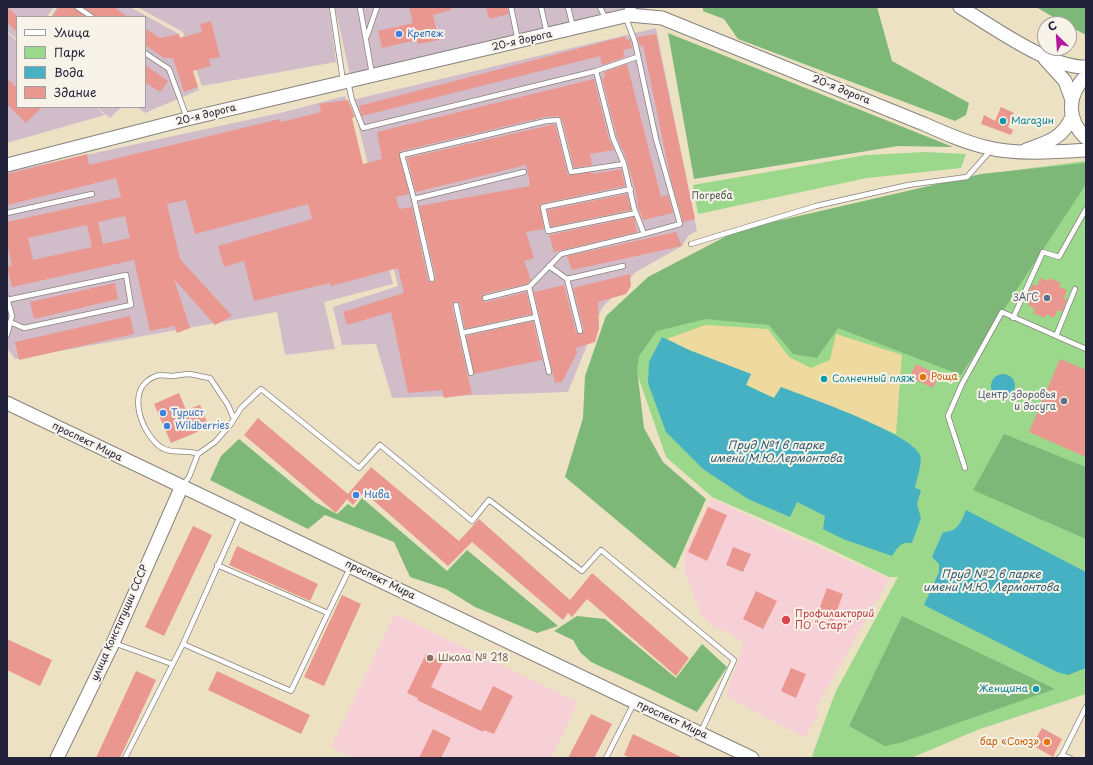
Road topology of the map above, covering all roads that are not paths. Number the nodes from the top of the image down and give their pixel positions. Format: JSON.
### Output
{"nodes":[{"id":1,"x":77,"y":7,"type":"edge"},
{"id":2,"x":332,"y":7,"type":"edge"},
{"id":3,"x":360,"y":7,"type":"edge"},
{"id":4,"x":377,"y":7,"type":"edge"},
{"id":5,"x":511,"y":7,"type":"edge"},
{"id":6,"x":541,"y":7,"type":"edge"},
{"id":7,"x":568,"y":7,"type":"edge"},
{"id":8,"x":600,"y":7,"type":"edge"},
{"id":9,"x":960,"y":7,"type":"edge"},
{"id":10,"x":628,"y":11,"type":"edge"},
{"id":11,"x":90,"y":16,"type":"edge"},
{"id":12,"x":606,"y":21,"type":"junction"},
{"id":13,"x":574,"y":29,"type":"junction"},
{"id":14,"x":548,"y":35,"type":"junction"},
{"id":15,"x":366,"y":38,"type":"junction"},
{"id":16,"x":518,"y":41,"type":"junction"},
{"id":17,"x":1037,"y":53,"type":"edge"},
{"id":18,"x":146,"y":54,"type":"edge"},
{"id":19,"x":1041,"y":56,"type":"edge"},
{"id":20,"x":1044,"y":56,"type":"edge"},
{"id":21,"x":637,"y":57,"type":"junction"},
{"id":22,"x":1086,"y":67,"type":"edge"},
{"id":23,"x":596,"y":71,"type":"junction"},
{"id":24,"x":373,"y":75,"type":"junction"},
{"id":25,"x":1086,"y":76,"type":"edge"},
{"id":26,"x":346,"y":82,"type":"junction"},
{"id":27,"x":1072,"y":100,"type":"junction"},
{"id":28,"x":1072,"y":117,"type":"junction"},
{"id":29,"x":187,"y":119,"type":"junction"},
{"id":30,"x":1086,"y":138,"type":"edge"},
{"id":31,"x":992,"y":148,"type":"junction"},
{"id":32,"x":1086,"y":150,"type":"edge"},
{"id":33,"x":1023,"y":151,"type":"junction"},
{"id":34,"x":624,"y":164,"type":"junction"},
{"id":35,"x":7,"y":165,"type":"edge"},
{"id":36,"x":524,"y":172,"type":"dead end"},
{"id":37,"x":631,"y":190,"type":"junction"},
{"id":38,"x":92,"y":194,"type":"dead end"},
{"id":39,"x":414,"y":199,"type":"junction"},
{"id":40,"x":1086,"y":209,"type":"edge"},
{"id":41,"x":7,"y":213,"type":"edge"},
{"id":42,"x":636,"y":213,"type":"junction"},
{"id":43,"x":644,"y":234,"type":"junction"},
{"id":44,"x":691,"y":244,"type":"dead end"},
{"id":45,"x":549,"y":266,"type":"junction"},
{"id":46,"x":623,"y":266,"type":"dead end"},
{"id":47,"x":432,"y":279,"type":"dead end"},
{"id":48,"x":567,"y":279,"type":"junction"},
{"id":49,"x":529,"y":287,"type":"junction"},
{"id":50,"x":1075,"y":289,"type":"dead end"},
{"id":51,"x":485,"y":298,"type":"dead end"},
{"id":52,"x":7,"y":299,"type":"edge"},
{"id":53,"x":456,"y":305,"type":"dead end"},
{"id":54,"x":536,"y":317,"type":"junction"},
{"id":55,"x":1013,"y":318,"type":"junction"},
{"id":56,"x":10,"y":322,"type":"junction"},
{"id":57,"x":580,"y":331,"type":"dead end"},
{"id":58,"x":462,"y":333,"type":"junction"},
{"id":59,"x":7,"y":335,"type":"edge"},
{"id":60,"x":1056,"y":336,"type":"junction"},
{"id":61,"x":1086,"y":349,"type":"edge"},
{"id":62,"x":549,"y":372,"type":"dead end"},
{"id":63,"x":471,"y":373,"type":"dead end"},
{"id":64,"x":7,"y":403,"type":"edge"},
{"id":65,"x":234,"y":420,"type":"junction"},
{"id":66,"x":198,"y":454,"type":"junction"},
{"id":67,"x":965,"y":468,"type":"dead end"},
{"id":68,"x":181,"y":488,"type":"junction"},
{"id":69,"x":240,"y":515,"type":"junction"},
{"id":70,"x":217,"y":565,"type":"junction"},
{"id":71,"x":351,"y":566,"type":"junction"},
{"id":72,"x":328,"y":613,"type":"junction"},
{"id":73,"x":113,"y":642,"type":"junction"},
{"id":74,"x":183,"y":644,"type":"junction"},
{"id":75,"x":172,"y":664,"type":"junction"},
{"id":76,"x":634,"y":703,"type":"junction"},
{"id":77,"x":1086,"y":707,"type":"edge"},
{"id":78,"x":701,"y":734,"type":"junction"},
{"id":79,"x":744,"y":756,"type":"edge"},
{"id":80,"x":1061,"y":756,"type":"edge"},
{"id":81,"x":57,"y":758,"type":"edge"},
{"id":82,"x":125,"y":758,"type":"edge"},
{"id":83,"x":606,"y":758,"type":"edge"},
{"id":84,"x":1070,"y":758,"type":"edge"}],
"edges":[{"from":1,"to":11,"type":"lane"},
{"from":2,"to":26,"type":"lane"},
{"from":3,"to":15,"type":"lane"},
{"from":4,"to":15,"type":"lane"},
{"from":5,"to":16,"type":"lane"},
{"from":6,"to":14,"type":"lane"},
{"from":7,"to":13,"type":"lane"},
{"from":8,"to":12,"type":"lane"},
{"from":9,"to":17,"type":"main road"},
{"from":10,"to":12,"type":"main road","name":"20-я дорога"},
{"from":10,"to":21,"type":"lane"},
{"from":10,"to":31,"type":"main road","name":"20-я дорога"},
{"from":12,"to":13,"type":"main road","name":"20-я дорога"},
{"from":13,"to":14,"type":"main road","name":"20-я дорога"},
{"from":14,"to":16,"type":"main road","name":"20-я дорога"},
{"from":15,"to":24,"type":"lane"},
{"from":16,"to":24,"type":"main road","name":"20-я дорога"},
{"from":18,"to":29,"type":"lane"},
{"from":19,"to":27,"type":"main road"},
{"from":20,"to":22,"type":"main road"},
{"from":21,"to":23,"type":"lane"},
{"from":21,"to":43,"type":"lane"},
{"from":23,"to":26,"type":"lane"},
{"from":23,"to":34,"type":"lane"},
{"from":24,"to":26,"type":"main road","name":"20-я дорога"},
{"from":25,"to":27,"type":"main road"},
{"from":26,"to":29,"type":"main road","name":"20-я дорога"},
{"from":27,"to":28,"type":"main road"},
{"from":28,"to":30,"type":"main road"},
{"from":28,"to":33,"type":"main road","name":"20-я дорога"},
{"from":29,"to":35,"type":"main road","name":"20-я дорога"},
{"from":31,"to":33,"type":"main road","name":"20-я дорога"},
{"from":31,"to":44,"type":"lane"},
{"from":32,"to":33,"type":"main road","name":"20-я дорога"},
{"from":34,"to":37,"type":"lane"},
{"from":34,"to":39,"type":"lane"},
{"from":36,"to":39,"type":"lane"},
{"from":37,"to":42,"type":"lane"},
{"from":37,"to":42,"type":"lane"},
{"from":38,"to":41,"type":"lane"},
{"from":39,"to":47,"type":"lane"},
{"from":40,"to":55,"type":"lane"},
{"from":42,"to":43,"type":"lane"},
{"from":43,"to":45,"type":"lane"},
{"from":45,"to":48,"type":"lane"},
{"from":45,"to":49,"type":"lane"},
{"from":46,"to":48,"type":"lane"},
{"from":48,"to":57,"type":"lane"},
{"from":49,"to":51,"type":"lane"},
{"from":49,"to":54,"type":"lane"},
{"from":50,"to":60,"type":"lane"},
{"from":52,"to":56,"type":"lane"},
{"from":52,"to":56,"type":"lane"},
{"from":53,"to":58,"type":"lane"},
{"from":54,"to":58,"type":"lane"},
{"from":54,"to":62,"type":"lane"},
{"from":55,"to":60,"type":"lane"},
{"from":55,"to":67,"type":"lane"},
{"from":56,"to":59,"type":"lane"},
{"from":58,"to":63,"type":"lane"},
{"from":60,"to":61,"type":"lane"},
{"from":64,"to":68,"type":"main road","name":"проспект Мира"},
{"from":65,"to":66,"type":"lane"},
{"from":65,"to":66,"type":"lane"},
{"from":65,"to":78,"type":"lane"},
{"from":66,"to":68,"type":"lane"},
{"from":68,"to":69,"type":"main road","name":"проспект Мира"},
{"from":68,"to":73,"type":"main road","name":"улица Конституции СССР"},
{"from":69,"to":70,"type":"lane"},
{"from":69,"to":71,"type":"main road","name":"проспект Мира"},
{"from":70,"to":72,"type":"lane"},
{"from":70,"to":74,"type":"lane"},
{"from":71,"to":72,"type":"lane"},
{"from":71,"to":76,"type":"main road","name":"проспект Мира"},
{"from":72,"to":74,"type":"lane"},
{"from":73,"to":75,"type":"lane"},
{"from":73,"to":81,"type":"main road","name":"улица Конституции СССР"},
{"from":74,"to":75,"type":"lane"},
{"from":75,"to":82,"type":"lane"},
{"from":76,"to":78,"type":"main road","name":"проспект Мира"},
{"from":76,"to":83,"type":"lane"},
{"from":77,"to":80,"type":"lane"},
{"from":78,"to":79,"type":"main road","name":"проспект Мира"},
{"from":80,"to":84,"type":"lane"}]}
